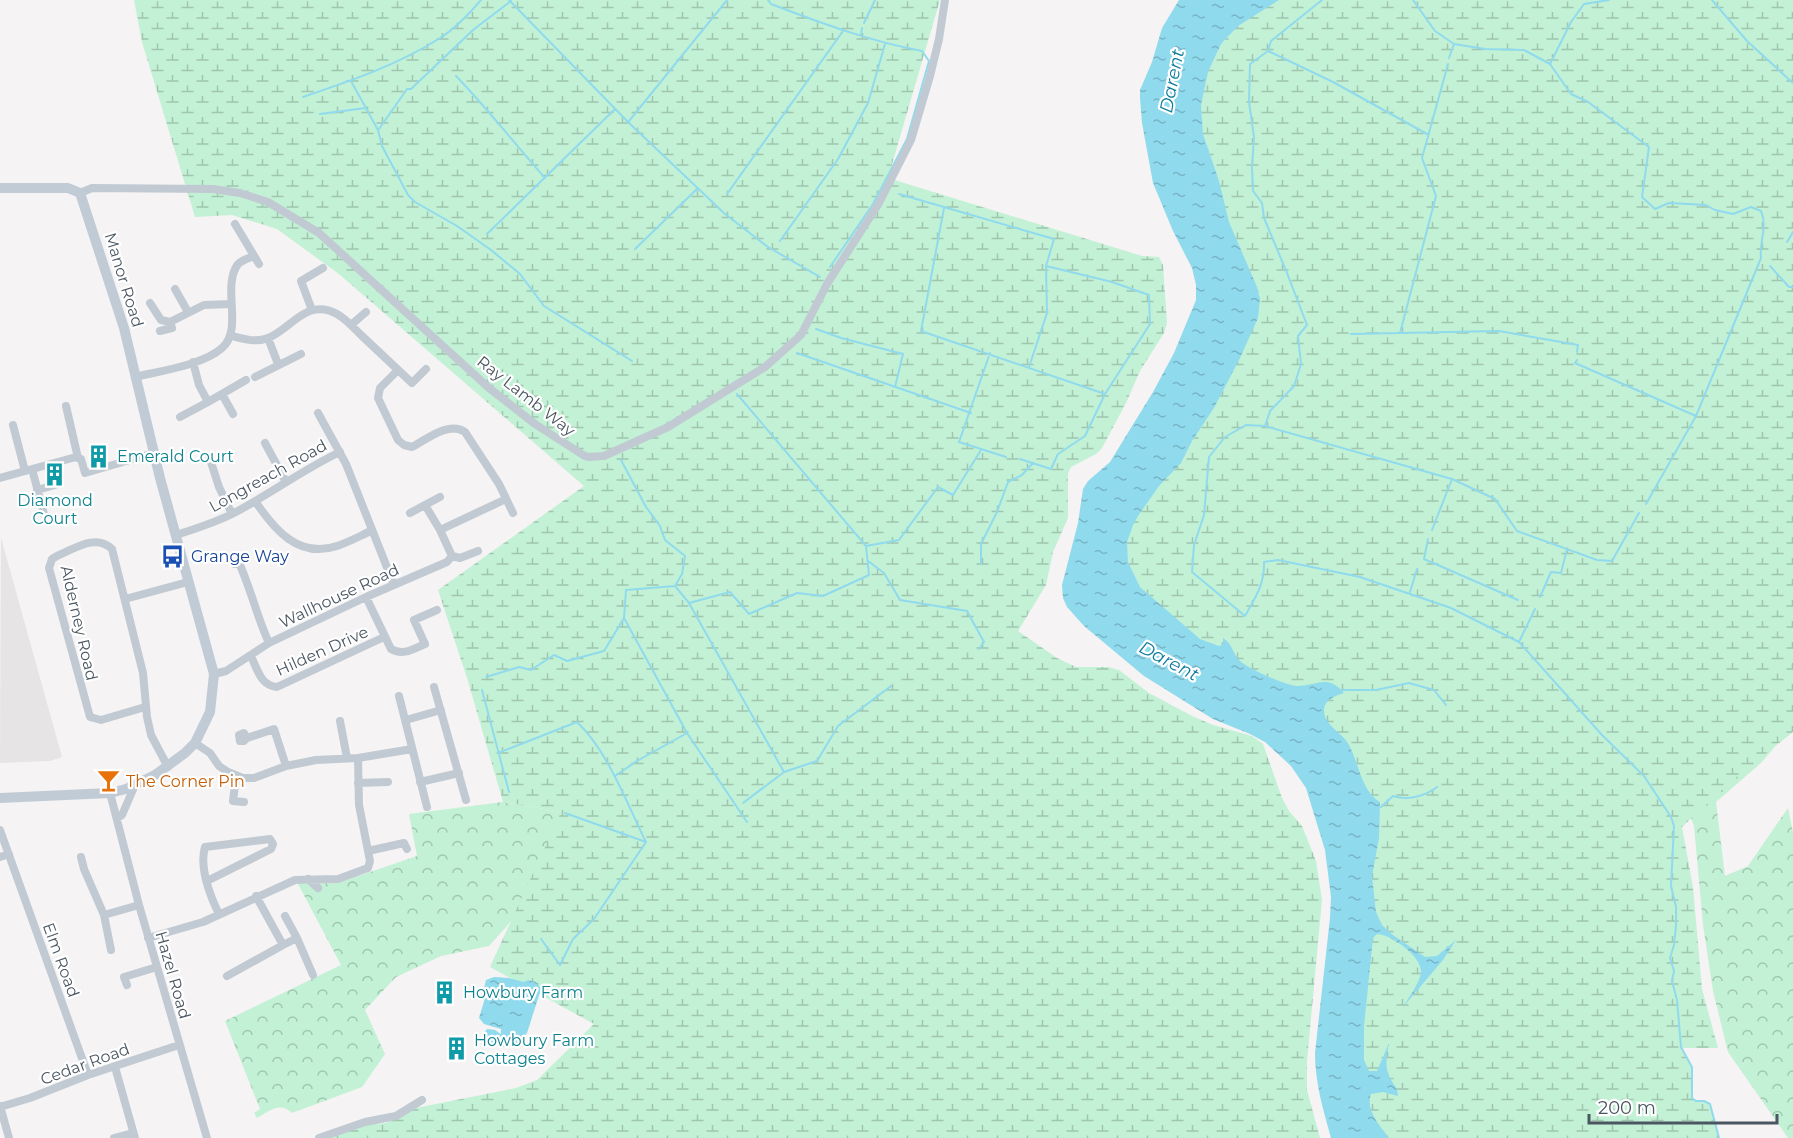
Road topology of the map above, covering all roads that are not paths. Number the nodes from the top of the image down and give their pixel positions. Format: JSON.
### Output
{"nodes":[{"id":1,"x":945,"y":0,"type":"edge"},
{"id":2,"x":0,"y":188,"type":"edge"},
{"id":3,"x":80,"y":193,"type":"junction"},
{"id":4,"x":235,"y":224,"type":"dead end"},
{"id":5,"x":254,"y":256,"type":"junction"},
{"id":6,"x":259,"y":264,"type":"dead end"},
{"id":7,"x":323,"y":268,"type":"dead end"},
{"id":8,"x":175,"y":289,"type":"dead end"},
{"id":9,"x":150,"y":303,"type":"dead end"},
{"id":10,"x":231,"y":304,"type":"junction"},
{"id":11,"x":312,"y":310,"type":"junction"},
{"id":12,"x":188,"y":312,"type":"junction"},
{"id":13,"x":366,"y":312,"type":"dead end"},
{"id":14,"x":170,"y":322,"type":"junction"},
{"id":15,"x":351,"y":326,"type":"junction"},
{"id":16,"x":160,"y":331,"type":"dead end"},
{"id":17,"x":231,"y":336,"type":"junction"},
{"id":18,"x":268,"y":338,"type":"junction"},
{"id":19,"x":301,"y":354,"type":"dead end"},
{"id":20,"x":192,"y":362,"type":"junction"},
{"id":21,"x":278,"y":364,"type":"junction"},
{"id":22,"x":426,"y":369,"type":"dead end"},
{"id":23,"x":398,"y":370,"type":"junction"},
{"id":24,"x":135,"y":377,"type":"junction"},
{"id":25,"x":255,"y":377,"type":"dead end"},
{"id":26,"x":246,"y":380,"type":"dead end"},
{"id":27,"x":222,"y":394,"type":"junction"},
{"id":28,"x":208,"y":402,"type":"junction"},
{"id":29,"x":66,"y":406,"type":"dead end"},
{"id":30,"x":318,"y":413,"type":"dead end"},
{"id":31,"x":233,"y":414,"type":"dead end"},
{"id":32,"x":180,"y":417,"type":"dead end"},
{"id":33,"x":13,"y":425,"type":"dead end"},
{"id":34,"x":266,"y":442,"type":"dead end"},
{"id":35,"x":340,"y":452,"type":"junction"},
{"id":36,"x":154,"y":453,"type":"junction"},
{"id":37,"x":209,"y":456,"type":"dead end"},
{"id":38,"x":78,"y":458,"type":"junction"},
{"id":39,"x":29,"y":470,"type":"junction"},
{"id":40,"x":0,"y":478,"type":"edge"},
{"id":41,"x":286,"y":482,"type":"junction"},
{"id":42,"x":55,"y":485,"type":"dead end"},
{"id":43,"x":38,"y":490,"type":"junction"},
{"id":44,"x":440,"y":497,"type":"dead end"},
{"id":45,"x":506,"y":499,"type":"junction"},
{"id":46,"x":255,"y":501,"type":"junction"},
{"id":47,"x":426,"y":505,"type":"junction"},
{"id":48,"x":410,"y":513,"type":"dead end"},
{"id":49,"x":513,"y":513,"type":"dead end"},
{"id":50,"x":44,"y":514,"type":"dead end"},
{"id":51,"x":232,"y":514,"type":"junction"},
{"id":52,"x":371,"y":531,"type":"junction"},
{"id":53,"x":440,"y":531,"type":"junction"},
{"id":54,"x":176,"y":535,"type":"junction"},
{"id":55,"x":478,"y":551,"type":"dead end"},
{"id":56,"x":452,"y":556,"type":"junction"},
{"id":57,"x":239,"y":563,"type":"dead end"},
{"id":58,"x":188,"y":582,"type":"junction"},
{"id":59,"x":394,"y":585,"type":"junction"},
{"id":60,"x":366,"y":597,"type":"junction"},
{"id":61,"x":125,"y":599,"type":"junction"},
{"id":62,"x":438,"y":610,"type":"dead end"},
{"id":63,"x":384,"y":637,"type":"junction"},
{"id":64,"x":269,"y":643,"type":"junction"},
{"id":65,"x":251,"y":656,"type":"junction"},
{"id":66,"x":214,"y":674,"type":"junction"},
{"id":67,"x":434,"y":687,"type":"dead end"},
{"id":68,"x":399,"y":696,"type":"dead end"},
{"id":69,"x":145,"y":707,"type":"junction"},
{"id":70,"x":441,"y":710,"type":"junction"},
{"id":71,"x":406,"y":720,"type":"junction"},
{"id":72,"x":340,"y":721,"type":"dead end"},
{"id":73,"x":247,"y":738,"type":"dead end"},
{"id":74,"x":195,"y":743,"type":"junction"},
{"id":75,"x":412,"y":749,"type":"junction"},
{"id":76,"x":347,"y":758,"type":"junction"},
{"id":77,"x":358,"y":758,"type":"junction"},
{"id":78,"x":286,"y":766,"type":"junction"},
{"id":79,"x":168,"y":767,"type":"junction"},
{"id":80,"x":459,"y":773,"type":"junction"},
{"id":81,"x":236,"y":777,"type":"junction"},
{"id":82,"x":388,"y":782,"type":"dead end"},
{"id":83,"x":420,"y":782,"type":"junction"},
{"id":84,"x":358,"y":783,"type":"junction"},
{"id":85,"x":135,"y":785,"type":"junction"},
{"id":86,"x":110,"y":793,"type":"junction"},
{"id":87,"x":0,"y":798,"type":"edge"},
{"id":88,"x":466,"y":800,"type":"dead end"},
{"id":89,"x":244,"y":802,"type":"dead end"},
{"id":90,"x":427,"y":807,"type":"dead end"},
{"id":91,"x":117,"y":818,"type":"junction"},
{"id":92,"x":0,"y":830,"type":"edge"},
{"id":93,"x":407,"y":849,"type":"dead end"},
{"id":94,"x":368,"y":851,"type":"junction"},
{"id":95,"x":9,"y":854,"type":"junction"},
{"id":96,"x":0,"y":857,"type":"edge"},
{"id":97,"x":81,"y":857,"type":"dead end"},
{"id":98,"x":308,"y":879,"type":"junction"},
{"id":99,"x":207,"y":881,"type":"junction"},
{"id":100,"x":318,"y":888,"type":"dead end"},
{"id":101,"x":256,"y":896,"type":"junction"},
{"id":102,"x":139,"y":905,"type":"junction"},
{"id":103,"x":219,"y":914,"type":"junction"},
{"id":104,"x":104,"y":915,"type":"junction"},
{"id":105,"x":285,"y":916,"type":"dead end"},
{"id":106,"x":148,"y":938,"type":"junction"},
{"id":107,"x":297,"y":938,"type":"junction"},
{"id":108,"x":283,"y":945,"type":"junction"},
{"id":109,"x":111,"y":950,"type":"dead end"},
{"id":110,"x":157,"y":968,"type":"junction"},
{"id":111,"x":313,"y":975,"type":"dead end"},
{"id":112,"x":227,"y":976,"type":"dead end"},
{"id":113,"x":127,"y":985,"type":"dead end"},
{"id":114,"x":179,"y":1045,"type":"junction"},
{"id":115,"x":115,"y":1067,"type":"junction"},
{"id":116,"x":88,"y":1075,"type":"junction"},
{"id":117,"x":423,"y":1100,"type":"dead end"},
{"id":118,"x":0,"y":1106,"type":"edge"},
{"id":119,"x":134,"y":1135,"type":"edge"},
{"id":120,"x":9,"y":1138,"type":"edge"},
{"id":121,"x":114,"y":1138,"type":"edge"},
{"id":122,"x":207,"y":1138,"type":"edge"},
{"id":123,"x":319,"y":1138,"type":"edge"}],
"edges":[{"from":1,"to":3,"type":"street","name":"Ray Lamb Way"},
{"from":2,"to":3,"type":"street"},
{"from":3,"to":24,"type":"street","name":"Manor Road"},
{"from":4,"to":5,"type":"street"},
{"from":5,"to":6,"type":"street"},
{"from":5,"to":10,"type":"street"},
{"from":7,"to":11,"type":"street"},
{"from":8,"to":12,"type":"street"},
{"from":9,"to":14,"type":"street"},
{"from":10,"to":12,"type":"street"},
{"from":10,"to":17,"type":"street"},
{"from":11,"to":15,"type":"street"},
{"from":11,"to":18,"type":"street"},
{"from":12,"to":14,"type":"street"},
{"from":13,"to":15,"type":"street"},
{"from":14,"to":16,"type":"street"},
{"from":15,"to":23,"type":"street"},
{"from":17,"to":18,"type":"street"},
{"from":17,"to":20,"type":"street"},
{"from":18,"to":21,"type":"street"},
{"from":19,"to":21,"type":"street"},
{"from":20,"to":24,"type":"street"},
{"from":20,"to":28,"type":"street"},
{"from":21,"to":25,"type":"street"},
{"from":22,"to":23,"type":"street"},
{"from":23,"to":45,"type":"street"},
{"from":24,"to":36,"type":"street","name":"Manor Road"},
{"from":26,"to":27,"type":"street"},
{"from":27,"to":28,"type":"street"},
{"from":27,"to":31,"type":"street"},
{"from":28,"to":32,"type":"street"},
{"from":29,"to":38,"type":"street"},
{"from":30,"to":35,"type":"street"},
{"from":33,"to":39,"type":"street"},
{"from":34,"to":41,"type":"street"},
{"from":35,"to":41,"type":"street","name":"Longreach Road"},
{"from":35,"to":52,"type":"street"},
{"from":36,"to":38,"type":"street"},
{"from":36,"to":54,"type":"street","name":"Manor Road"},
{"from":37,"to":51,"type":"street"},
{"from":38,"to":39,"type":"street"},
{"from":39,"to":40,"type":"street"},
{"from":39,"to":43,"type":"street"},
{"from":41,"to":46,"type":"street","name":"Longreach Road"},
{"from":42,"to":43,"type":"street"},
{"from":43,"to":50,"type":"street"},
{"from":44,"to":47,"type":"street"},
{"from":45,"to":49,"type":"street"},
{"from":45,"to":53,"type":"street"},
{"from":46,"to":51,"type":"street","name":"Longreach Road"},
{"from":46,"to":52,"type":"street"},
{"from":47,"to":48,"type":"street"},
{"from":47,"to":53,"type":"street"},
{"from":51,"to":54,"type":"street","name":"Longreach Road"},
{"from":52,"to":59,"type":"street"},
{"from":53,"to":56,"type":"street"},
{"from":54,"to":58,"type":"street","name":"Manor Road"},
{"from":55,"to":56,"type":"street","name":"Wallhouse Road"},
{"from":56,"to":59,"type":"street","name":"Wallhouse Road"},
{"from":57,"to":64,"type":"street"},
{"from":58,"to":61,"type":"street"},
{"from":58,"to":66,"type":"street","name":"Manor Road"},
{"from":59,"to":60,"type":"street","name":"Wallhouse Road"},
{"from":60,"to":63,"type":"street"},
{"from":60,"to":64,"type":"street","name":"Wallhouse Road"},
{"from":61,"to":69,"type":"street","name":"Alderney Road"},
{"from":61,"to":69,"type":"street","name":"Alderney Road"},
{"from":62,"to":63,"type":"street"},
{"from":63,"to":65,"type":"street","name":"Hilden Drive"},
{"from":64,"to":65,"type":"street","name":"Wallhouse Road"},
{"from":65,"to":66,"type":"street","name":"Wallhouse Road"},
{"from":66,"to":74,"type":"street"},
{"from":67,"to":70,"type":"street"},
{"from":68,"to":71,"type":"street"},
{"from":69,"to":79,"type":"street","name":"Alderney Road"},
{"from":70,"to":71,"type":"street"},
{"from":70,"to":80,"type":"street"},
{"from":71,"to":75,"type":"street"},
{"from":72,"to":76,"type":"street"},
{"from":73,"to":78,"type":"street"},
{"from":74,"to":79,"type":"street"},
{"from":74,"to":81,"type":"street"},
{"from":75,"to":77,"type":"street"},
{"from":75,"to":83,"type":"street"},
{"from":76,"to":77,"type":"street"},
{"from":76,"to":78,"type":"street"},
{"from":77,"to":84,"type":"street"},
{"from":78,"to":81,"type":"street"},
{"from":79,"to":85,"type":"street"},
{"from":80,"to":83,"type":"street"},
{"from":80,"to":88,"type":"street"},
{"from":81,"to":89,"type":"street"},
{"from":82,"to":84,"type":"street"},
{"from":83,"to":90,"type":"street"},
{"from":84,"to":94,"type":"street"},
{"from":85,"to":86,"type":"street"},
{"from":85,"to":91,"type":"street"},
{"from":86,"to":87,"type":"street"},
{"from":86,"to":91,"type":"street","name":"Hazel Road"},
{"from":91,"to":102,"type":"street","name":"Hazel Road"},
{"from":92,"to":95,"type":"street","name":"Elm Road"},
{"from":93,"to":94,"type":"street"},
{"from":94,"to":98,"type":"street"},
{"from":95,"to":96,"type":"street"},
{"from":95,"to":116,"type":"street","name":"Elm Road"},
{"from":97,"to":104,"type":"street"},
{"from":98,"to":100,"type":"street"},
{"from":98,"to":101,"type":"street"},
{"from":99,"to":99,"type":"street"},
{"from":99,"to":103,"type":"street"},
{"from":101,"to":103,"type":"street"},
{"from":101,"to":108,"type":"street"},
{"from":102,"to":104,"type":"street"},
{"from":102,"to":106,"type":"street","name":"Hazel Road"},
{"from":103,"to":106,"type":"street"},
{"from":104,"to":109,"type":"street"},
{"from":105,"to":107,"type":"street"},
{"from":106,"to":110,"type":"street","name":"Hazel Road"},
{"from":107,"to":108,"type":"street"},
{"from":107,"to":111,"type":"street"},
{"from":108,"to":112,"type":"street"},
{"from":110,"to":113,"type":"street"},
{"from":110,"to":114,"type":"street","name":"Hazel Road"},
{"from":114,"to":115,"type":"street","name":"Cedar Road"},
{"from":114,"to":122,"type":"street","name":"Hazel Road"},
{"from":115,"to":116,"type":"street","name":"Cedar Road"},
{"from":115,"to":119,"type":"street"},
{"from":116,"to":118,"type":"street","name":"Cedar Road"},
{"from":117,"to":123,"type":"street"},
{"from":118,"to":120,"type":"street"},
{"from":119,"to":121,"type":"street"}]}
